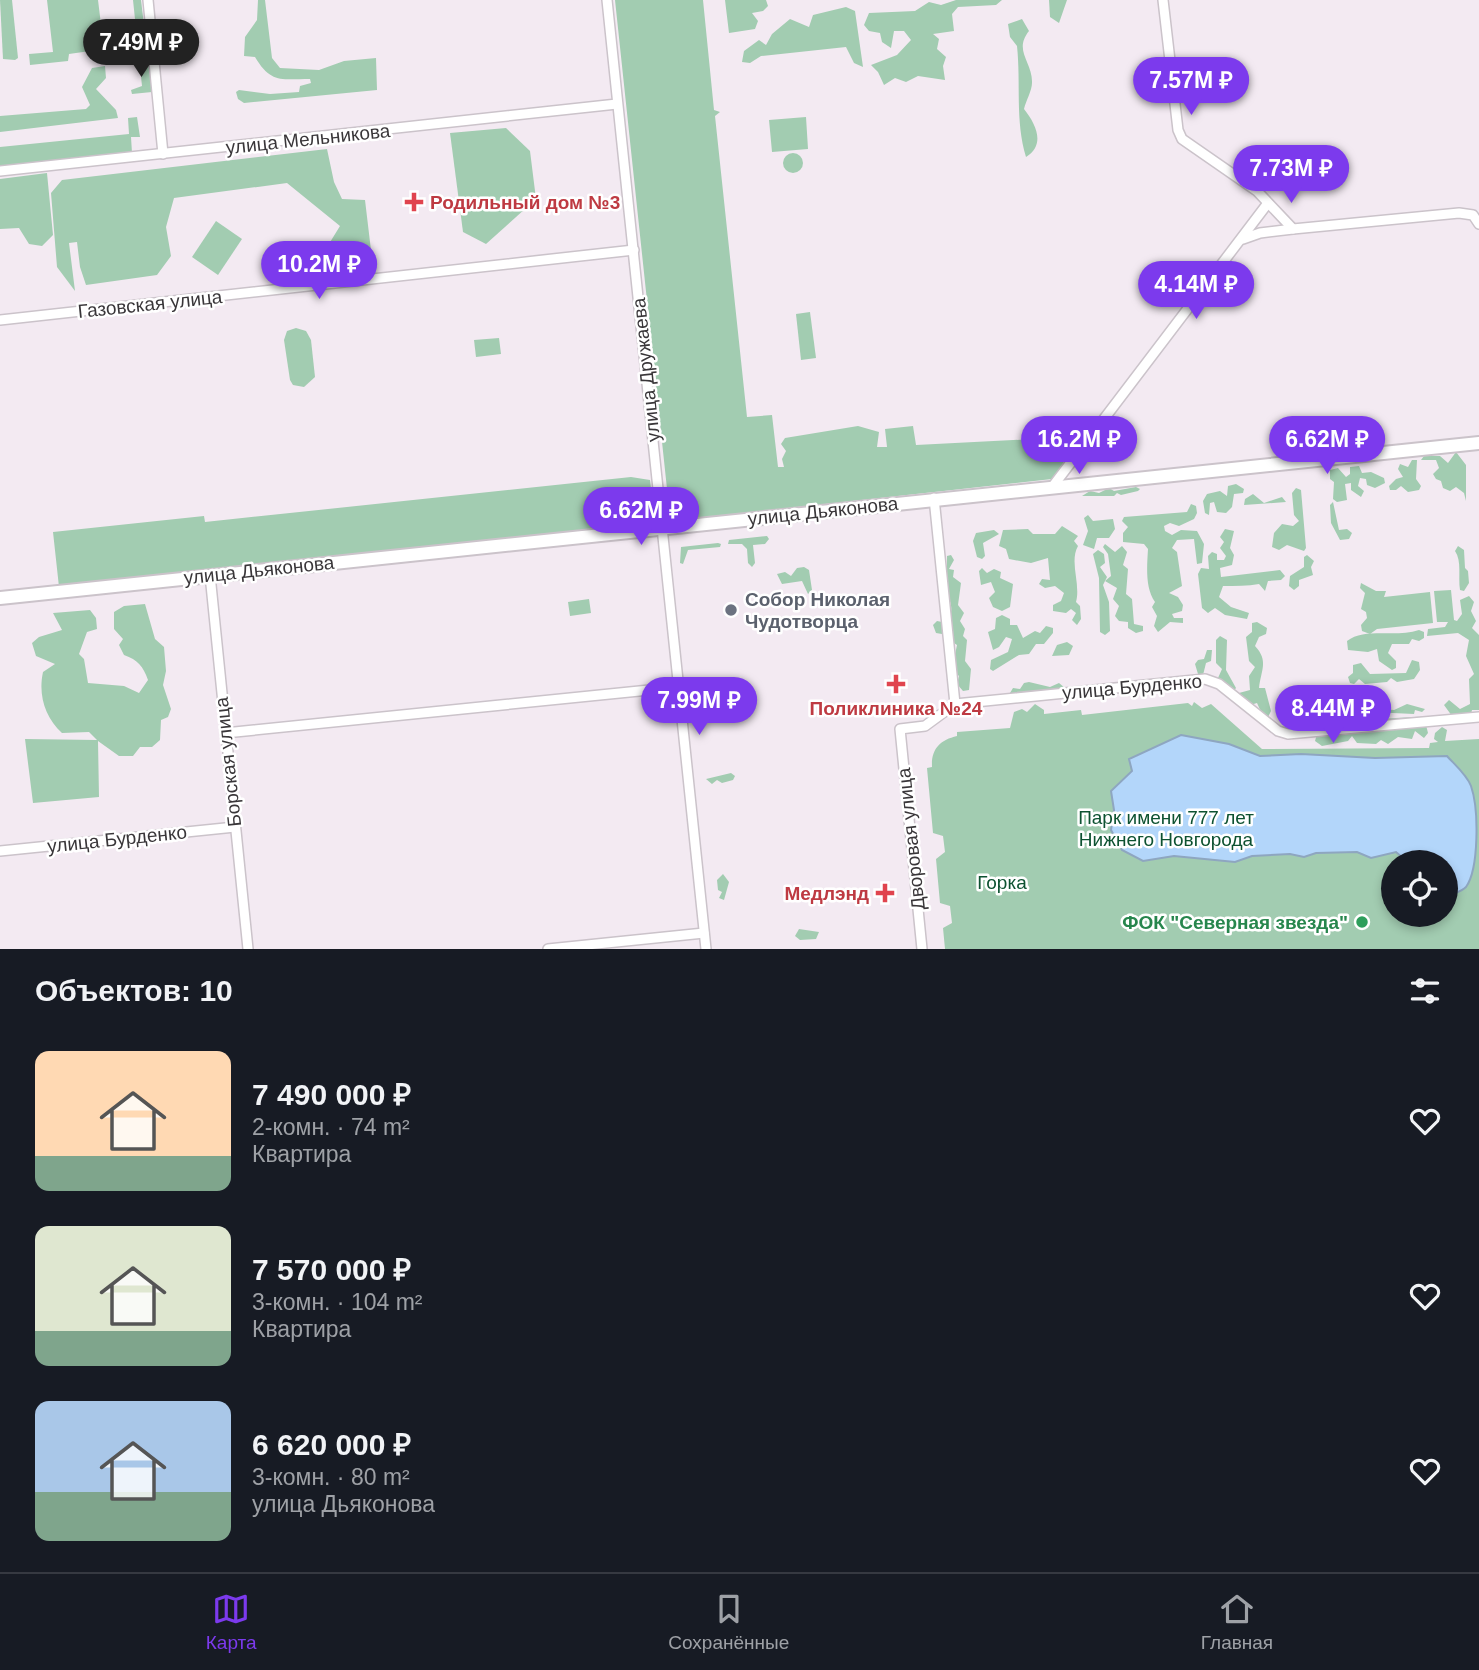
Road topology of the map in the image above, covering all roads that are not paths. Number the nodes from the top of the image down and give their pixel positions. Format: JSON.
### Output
{"nodes":[{"id":1,"x":148,"y":0,"type":"edge"},
{"id":2,"x":607,"y":0,"type":"edge"},
{"id":3,"x":1163,"y":0,"type":"edge"},
{"id":4,"x":617,"y":104,"type":"junction"},
{"id":5,"x":163,"y":154,"type":"junction"},
{"id":6,"x":0,"y":171,"type":"edge"},
{"id":7,"x":1271,"y":210,"type":"junction"},
{"id":8,"x":1255,"y":221,"type":"junction"},
{"id":9,"x":1479,"y":224,"type":"edge"},
{"id":10,"x":1293,"y":229,"type":"junction"},
{"id":11,"x":1275,"y":231,"type":"junction"},
{"id":12,"x":1265,"y":233,"type":"junction"},
{"id":13,"x":1243,"y":239,"type":"junction"},
{"id":14,"x":634,"y":250,"type":"junction"},
{"id":15,"x":0,"y":320,"type":"edge"},
{"id":16,"x":1479,"y":443,"type":"edge"},
{"id":17,"x":1053,"y":486,"type":"junction"},
{"id":18,"x":934,"y":498,"type":"junction"},
{"id":19,"x":662,"y":528,"type":"junction"},
{"id":20,"x":210,"y":575,"type":"junction"},
{"id":21,"x":0,"y":598,"type":"edge"},
{"id":22,"x":679,"y":687,"type":"junction"},
{"id":23,"x":955,"y":704,"type":"junction"},
{"id":24,"x":1479,"y":717,"type":"edge"},
{"id":25,"x":900,"y":729,"type":"joint"},
{"id":26,"x":225,"y":733,"type":"junction"},
{"id":27,"x":235,"y":827,"type":"junction"},
{"id":28,"x":0,"y":851,"type":"edge"},
{"id":29,"x":704,"y":933,"type":"junction"},
{"id":30,"x":248,"y":949,"type":"edge"},
{"id":31,"x":548,"y":949,"type":"edge"},
{"id":32,"x":706,"y":949,"type":"edge"},
{"id":33,"x":922,"y":949,"type":"edge"}],
"edges":[{"from":1,"to":5,"type":"street"},
{"from":2,"to":4,"type":"street","name":"улица Дружаева"},
{"from":3,"to":7,"type":"street"},
{"from":4,"to":5,"type":"street","name":"улица Мельникова"},
{"from":4,"to":14,"type":"street","name":"улица Дружаева"},
{"from":5,"to":6,"type":"street","name":"улица Мельникова"},
{"from":7,"to":8,"type":"street"},
{"from":7,"to":10,"type":"street"},
{"from":7,"to":11,"type":"street"},
{"from":8,"to":12,"type":"street"},
{"from":8,"to":13,"type":"street"},
{"from":9,"to":10,"type":"street"},
{"from":10,"to":11,"type":"street"},
{"from":11,"to":12,"type":"street"},
{"from":12,"to":13,"type":"street"},
{"from":13,"to":17,"type":"street"},
{"from":14,"to":15,"type":"street","name":"Газовская улица"},
{"from":14,"to":19,"type":"street","name":"улица Дружаева"},
{"from":16,"to":17,"type":"main road","name":"улица Дьяконова"},
{"from":17,"to":18,"type":"main road","name":"улица Дьяконова"},
{"from":18,"to":19,"type":"main road","name":"улица Дьяконова"},
{"from":18,"to":23,"type":"street"},
{"from":19,"to":20,"type":"main road","name":"улица Дьяконова"},
{"from":19,"to":22,"type":"street","name":"улица Дружаева"},
{"from":20,"to":21,"type":"main road","name":"улица Дьяконова"},
{"from":20,"to":26,"type":"street","name":"Борская улица"},
{"from":22,"to":26,"type":"street"},
{"from":22,"to":29,"type":"street","name":"улица Дружаева"},
{"from":23,"to":24,"type":"street","name":"улица Бурденко"},
{"from":23,"to":25,"type":"street","name":"улица Бурденко"},
{"from":25,"to":33,"type":"street","name":"Дворовая улица"},
{"from":26,"to":27,"type":"street","name":"Борская улица"},
{"from":27,"to":28,"type":"street","name":"улица Бурденко"},
{"from":27,"to":30,"type":"street","name":"Борская улица"},
{"from":29,"to":31,"type":"street"},
{"from":29,"to":32,"type":"street","name":"улица Дружаева"}]}
